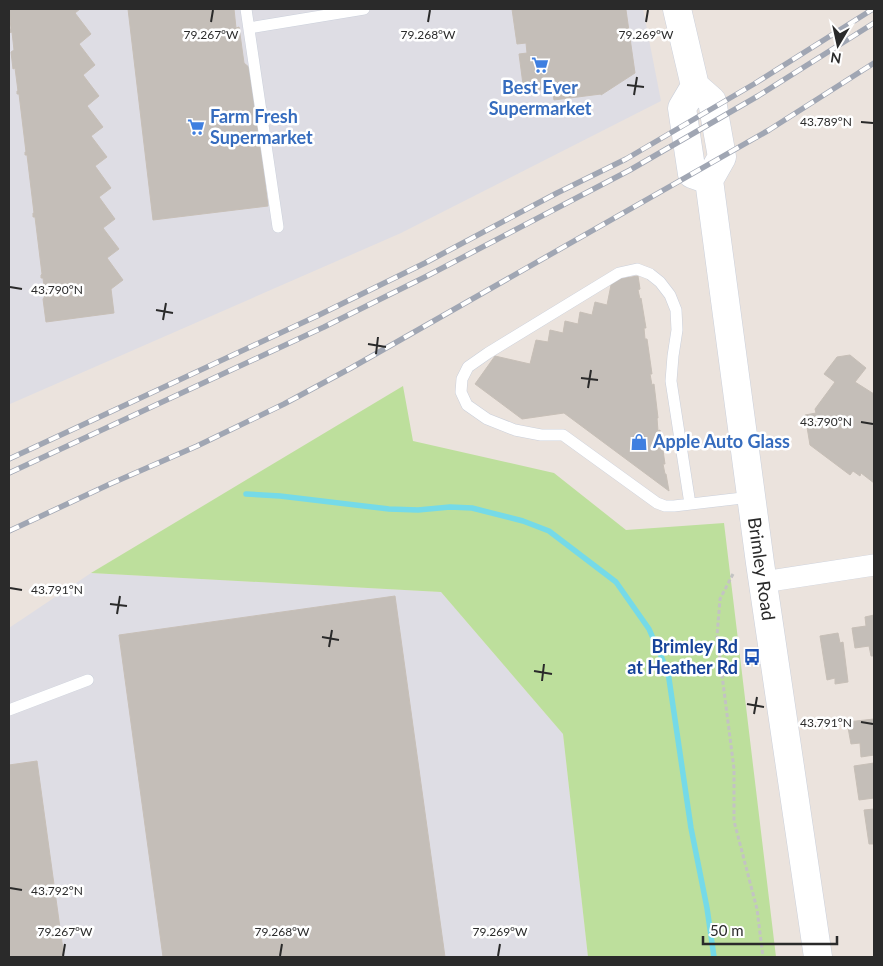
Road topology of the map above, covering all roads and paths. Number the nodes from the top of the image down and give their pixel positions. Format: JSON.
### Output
{"nodes":[{"id":1,"x":246,"y":9,"type":"edge"},
{"id":2,"x":364,"y":9,"type":"edge"},
{"id":3,"x":677,"y":9,"type":"edge"},
{"id":4,"x":249,"y":28,"type":"junction"},
{"id":5,"x":278,"y":227,"type":"dead end"},
{"id":6,"x":751,"y":497,"type":"junction"},
{"id":7,"x":690,"y":504,"type":"junction"},
{"id":8,"x":874,"y":565,"type":"edge"},
{"id":9,"x":733,"y":574,"type":"dead end"},
{"id":10,"x":762,"y":582,"type":"junction"},
{"id":11,"x":88,"y":680,"type":"dead end"},
{"id":12,"x":9,"y":710,"type":"edge"},
{"id":13,"x":763,"y":957,"type":"edge"},
{"id":14,"x":818,"y":957,"type":"edge"}],
"edges":[{"from":1,"to":4,"type":"lane"},
{"from":2,"to":4,"type":"lane"},
{"from":3,"to":6,"type":"main road","name":"Brimley Road"},
{"from":4,"to":5,"type":"lane"},
{"from":6,"to":7,"type":"lane"},
{"from":6,"to":10,"type":"main road","name":"Brimley Road"},
{"from":7,"to":7,"type":"lane"},
{"from":8,"to":10,"type":"street"},
{"from":9,"to":13,"type":"path"},
{"from":10,"to":14,"type":"main road","name":"Brimley Road"},
{"from":11,"to":12,"type":"lane"}]}
